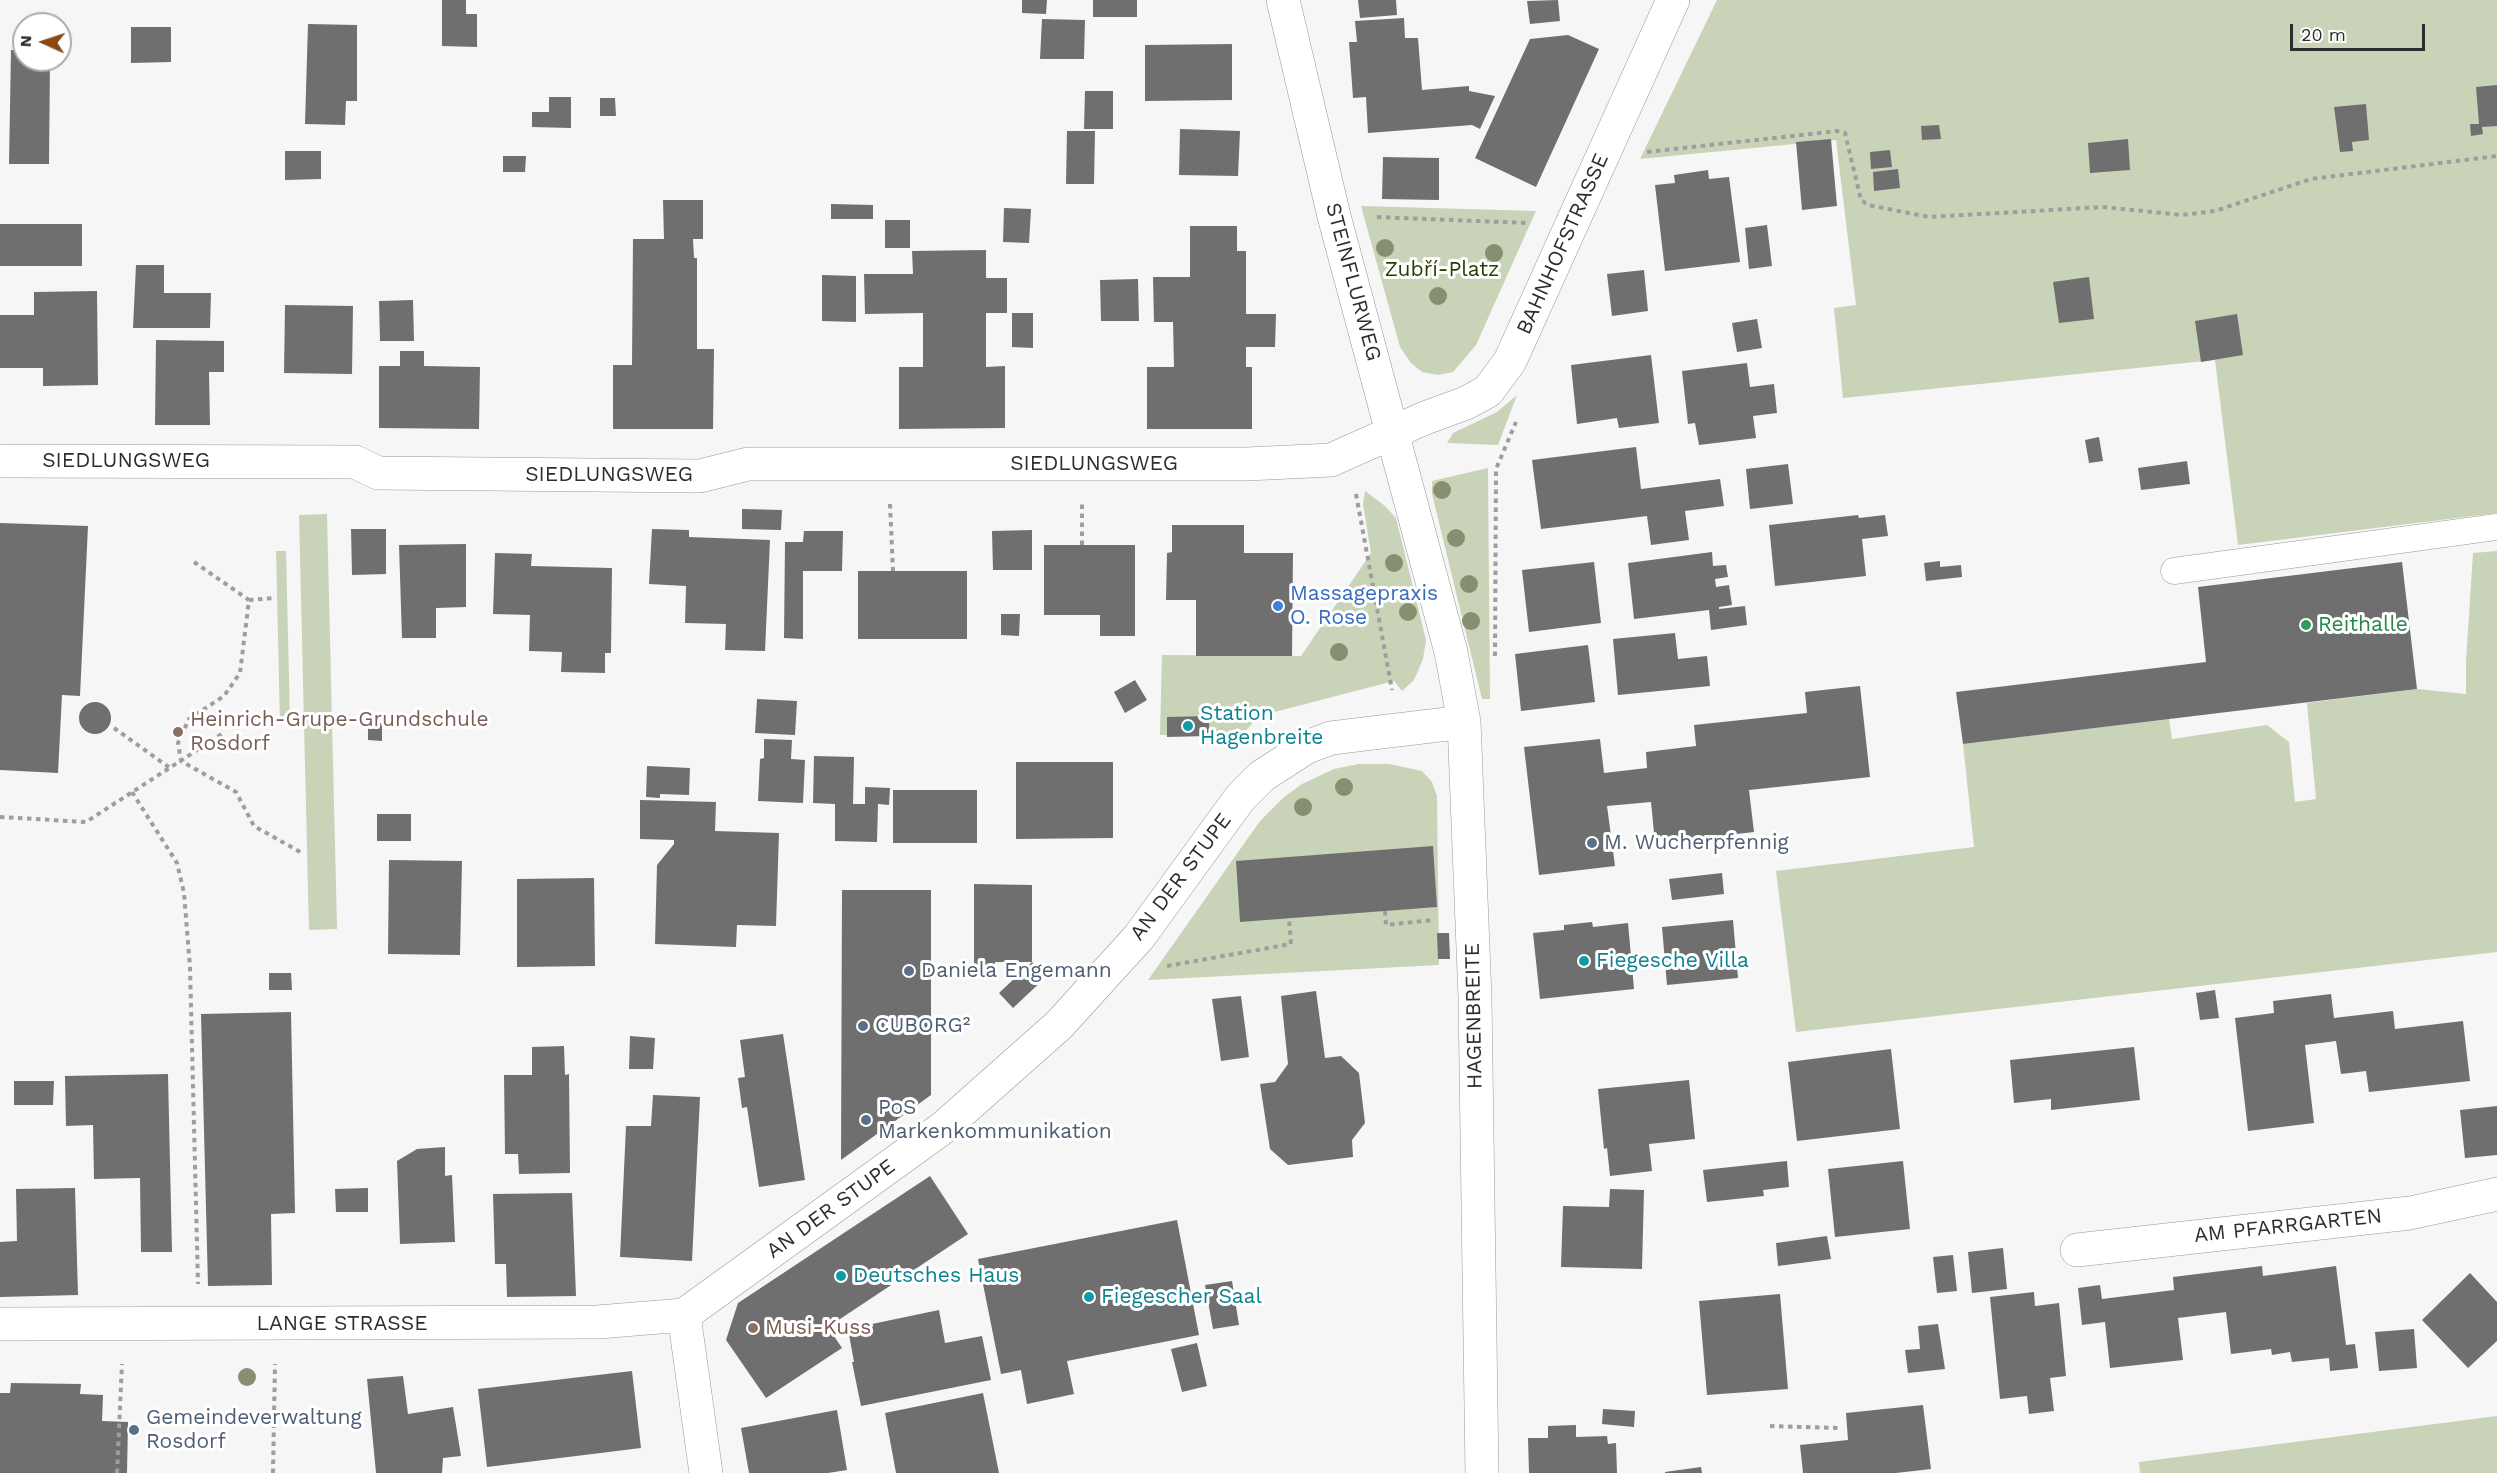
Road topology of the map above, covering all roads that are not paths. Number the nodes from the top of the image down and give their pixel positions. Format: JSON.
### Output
{"nodes":[{"id":1,"x":1283,"y":0,"type":"edge"},
{"id":2,"x":1673,"y":0,"type":"edge"},
{"id":3,"x":1394,"y":432,"type":"junction"},
{"id":4,"x":0,"y":461,"type":"edge"},
{"id":5,"x":2497,"y":527,"type":"edge"},
{"id":6,"x":1428,"y":563,"type":"joint"},
{"id":7,"x":2174,"y":571,"type":"dead end"},
{"id":8,"x":1464,"y":722,"type":"junction"},
{"id":9,"x":2497,"y":1194,"type":"edge"},
{"id":10,"x":2077,"y":1250,"type":"dead end"},
{"id":11,"x":684,"y":1315,"type":"junction"},
{"id":12,"x":0,"y":1324,"type":"edge"},
{"id":13,"x":706,"y":1473,"type":"edge"},
{"id":14,"x":1482,"y":1473,"type":"edge"}],
"edges":[{"from":1,"to":3,"type":"street","name":"STEINFLURWEG"},
{"from":2,"to":3,"type":"street","name":"BAHNHOFSTRASSE"},
{"from":3,"to":4,"type":"street","name":"SIEDLUNGSWEG"},
{"from":3,"to":6,"type":"street","name":"STEINFLURWEG"},
{"from":5,"to":7,"type":"lane"},
{"from":6,"to":8,"type":"street","name":"HAGENBREITE"},
{"from":8,"to":11,"type":"street","name":"AN DER STUPE"},
{"from":8,"to":14,"type":"street","name":"HAGENBREITE"},
{"from":9,"to":10,"type":"street","name":"AM PFARRGARTEN"},
{"from":11,"to":12,"type":"street","name":"LANGE STRASSE"},
{"from":11,"to":13,"type":"street"}]}
